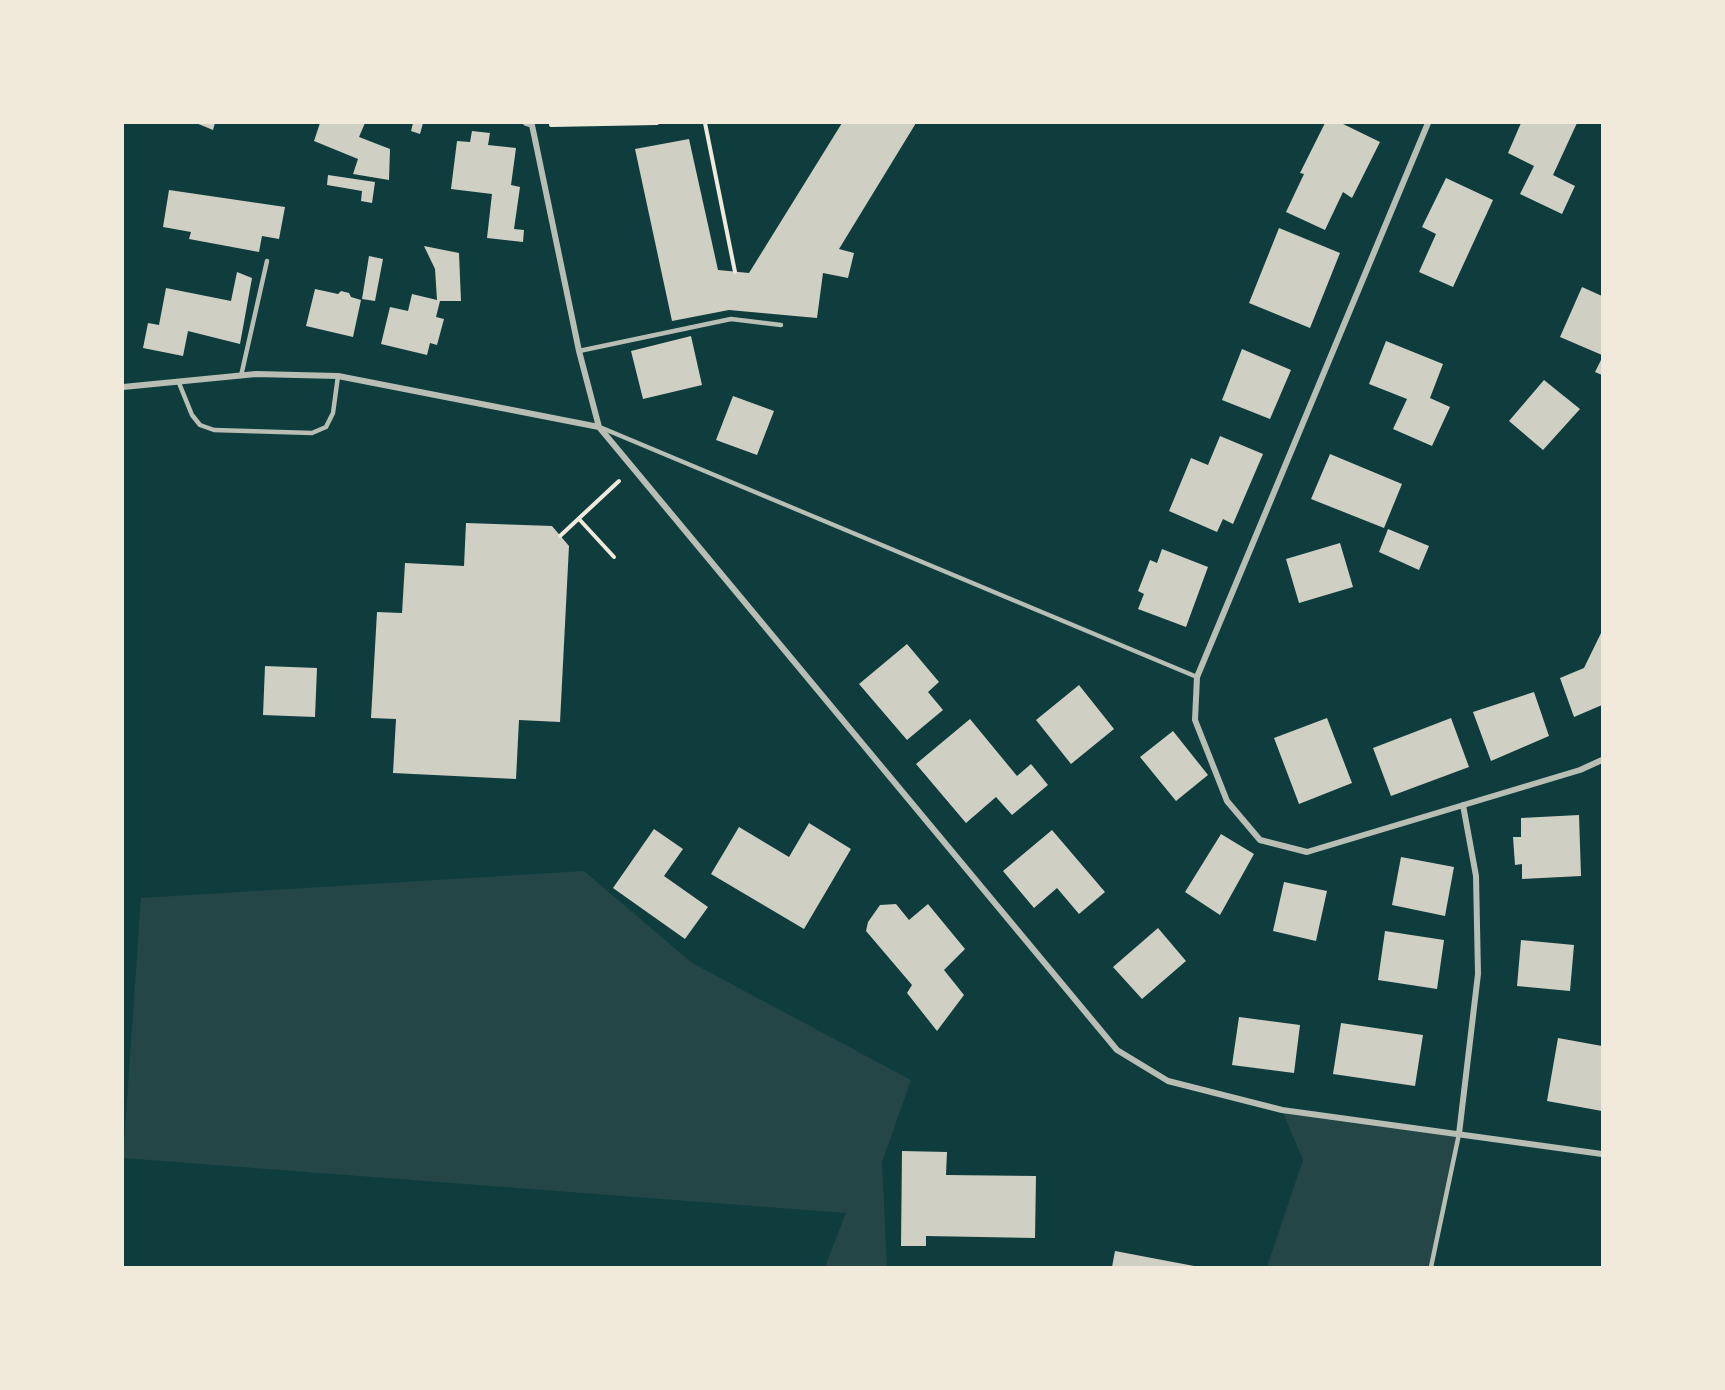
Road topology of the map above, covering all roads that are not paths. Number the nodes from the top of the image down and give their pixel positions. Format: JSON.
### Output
{"nodes":[{"id":1,"x":1428,"y":123,"type":"edge"},
{"id":2,"x":530,"y":124,"type":"edge"},
{"id":3,"x":267,"y":261,"type":"dead end"},
{"id":4,"x":781,"y":325,"type":"dead end"},
{"id":5,"x":579,"y":351,"type":"junction"},
{"id":6,"x":241,"y":376,"type":"junction"},
{"id":7,"x":338,"y":376,"type":"junction"},
{"id":8,"x":179,"y":383,"type":"junction"},
{"id":9,"x":123,"y":387,"type":"edge"},
{"id":10,"x":599,"y":427,"type":"junction"},
{"id":11,"x":1197,"y":677,"type":"junction"},
{"id":12,"x":1602,"y":760,"type":"edge"},
{"id":13,"x":1463,"y":805,"type":"junction"},
{"id":14,"x":1459,"y":1134,"type":"junction"},
{"id":15,"x":1602,"y":1154,"type":"edge"},
{"id":16,"x":1431,"y":1267,"type":"edge"}],
"edges":[{"from":1,"to":11,"type":"street"},
{"from":2,"to":5,"type":"street"},
{"from":3,"to":6,"type":"lane"},
{"from":4,"to":5,"type":"lane"},
{"from":5,"to":10,"type":"street"},
{"from":6,"to":7,"type":"street"},
{"from":6,"to":8,"type":"street"},
{"from":7,"to":8,"type":"lane"},
{"from":7,"to":10,"type":"street"},
{"from":8,"to":9,"type":"street"},
{"from":10,"to":11,"type":"lane"},
{"from":10,"to":14,"type":"street"},
{"from":11,"to":13,"type":"street"},
{"from":12,"to":13,"type":"street"},
{"from":13,"to":14,"type":"street"},
{"from":14,"to":15,"type":"street"},
{"from":14,"to":16,"type":"lane"}]}
